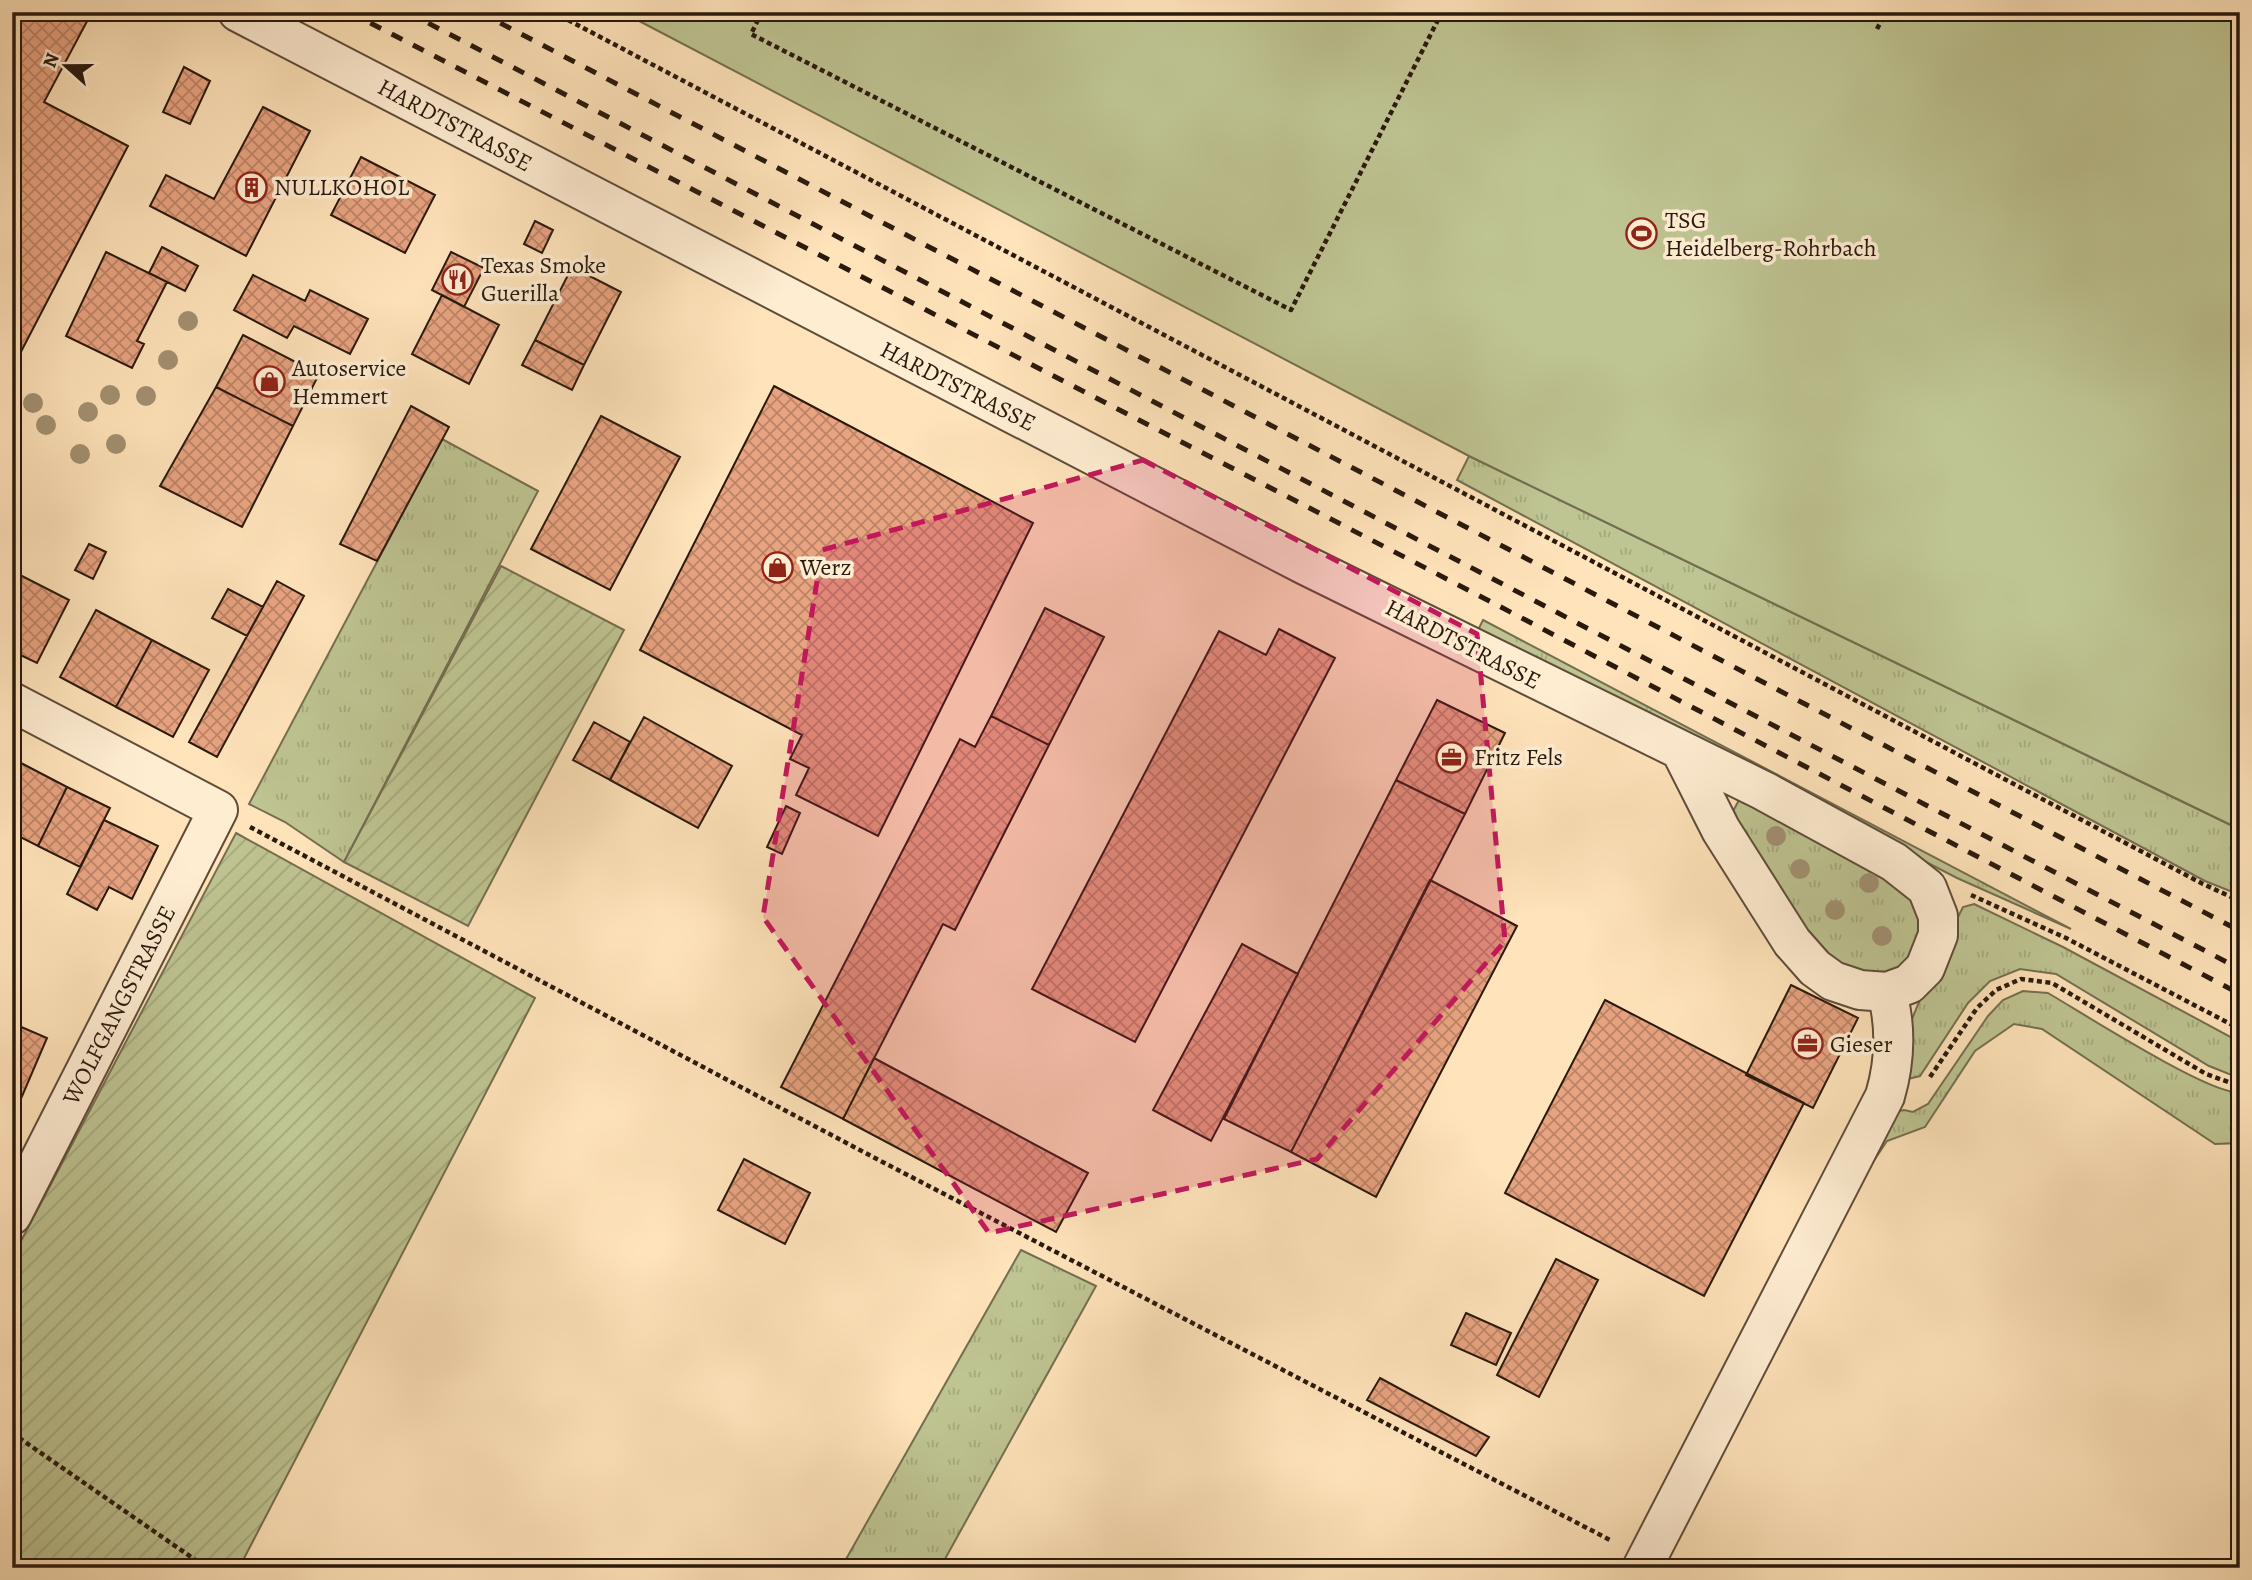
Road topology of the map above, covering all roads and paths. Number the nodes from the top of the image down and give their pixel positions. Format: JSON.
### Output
{"nodes":[{"id":1,"x":238,"y":12,"type":"edge"},
{"id":2,"x":553,"y":12,"type":"edge"},
{"id":3,"x":762,"y":12,"type":"edge"},
{"id":4,"x":1442,"y":12,"type":"edge"},
{"id":5,"x":1886,"y":12,"type":"edge"},
{"id":6,"x":1877,"y":29,"type":"dead end"},
{"id":7,"x":12,"y":702,"type":"edge"},
{"id":8,"x":1682,"y":753,"type":"junction"},
{"id":9,"x":218,"y":810,"type":"junction"},
{"id":10,"x":1927,"y":888,"type":"junction"},
{"id":11,"x":2240,"y":901,"type":"edge"},
{"id":12,"x":1887,"y":992,"type":"junction"},
{"id":13,"x":2240,"y":1029,"type":"edge"},
{"id":14,"x":2240,"y":1083,"type":"edge"},
{"id":15,"x":1885,"y":1096,"type":"junction"},
{"id":16,"x":18,"y":1191,"type":"edge"},
{"id":17,"x":12,"y":1433,"type":"edge"},
{"id":18,"x":1644,"y":1563,"type":"edge"},
{"id":19,"x":208,"y":1568,"type":"edge"}],
"edges":[{"from":1,"to":8,"type":"street","name":"HARDTSTRASSE"},
{"from":2,"to":11,"type":"path"},
{"from":3,"to":4,"type":"path"},
{"from":5,"to":6,"type":"path"},
{"from":7,"to":9,"type":"street"},
{"from":8,"to":10,"type":"street","name":"HARDTSTRASSE"},
{"from":8,"to":12,"type":"street"},
{"from":9,"to":16,"type":"street","name":"WOLFGANGSTRASSE"},
{"from":9,"to":18,"type":"path"},
{"from":10,"to":12,"type":"street"},
{"from":10,"to":13,"type":"path"},
{"from":12,"to":15,"type":"street"},
{"from":14,"to":15,"type":"path"},
{"from":15,"to":18,"type":"street"},
{"from":17,"to":19,"type":"path"}]}
